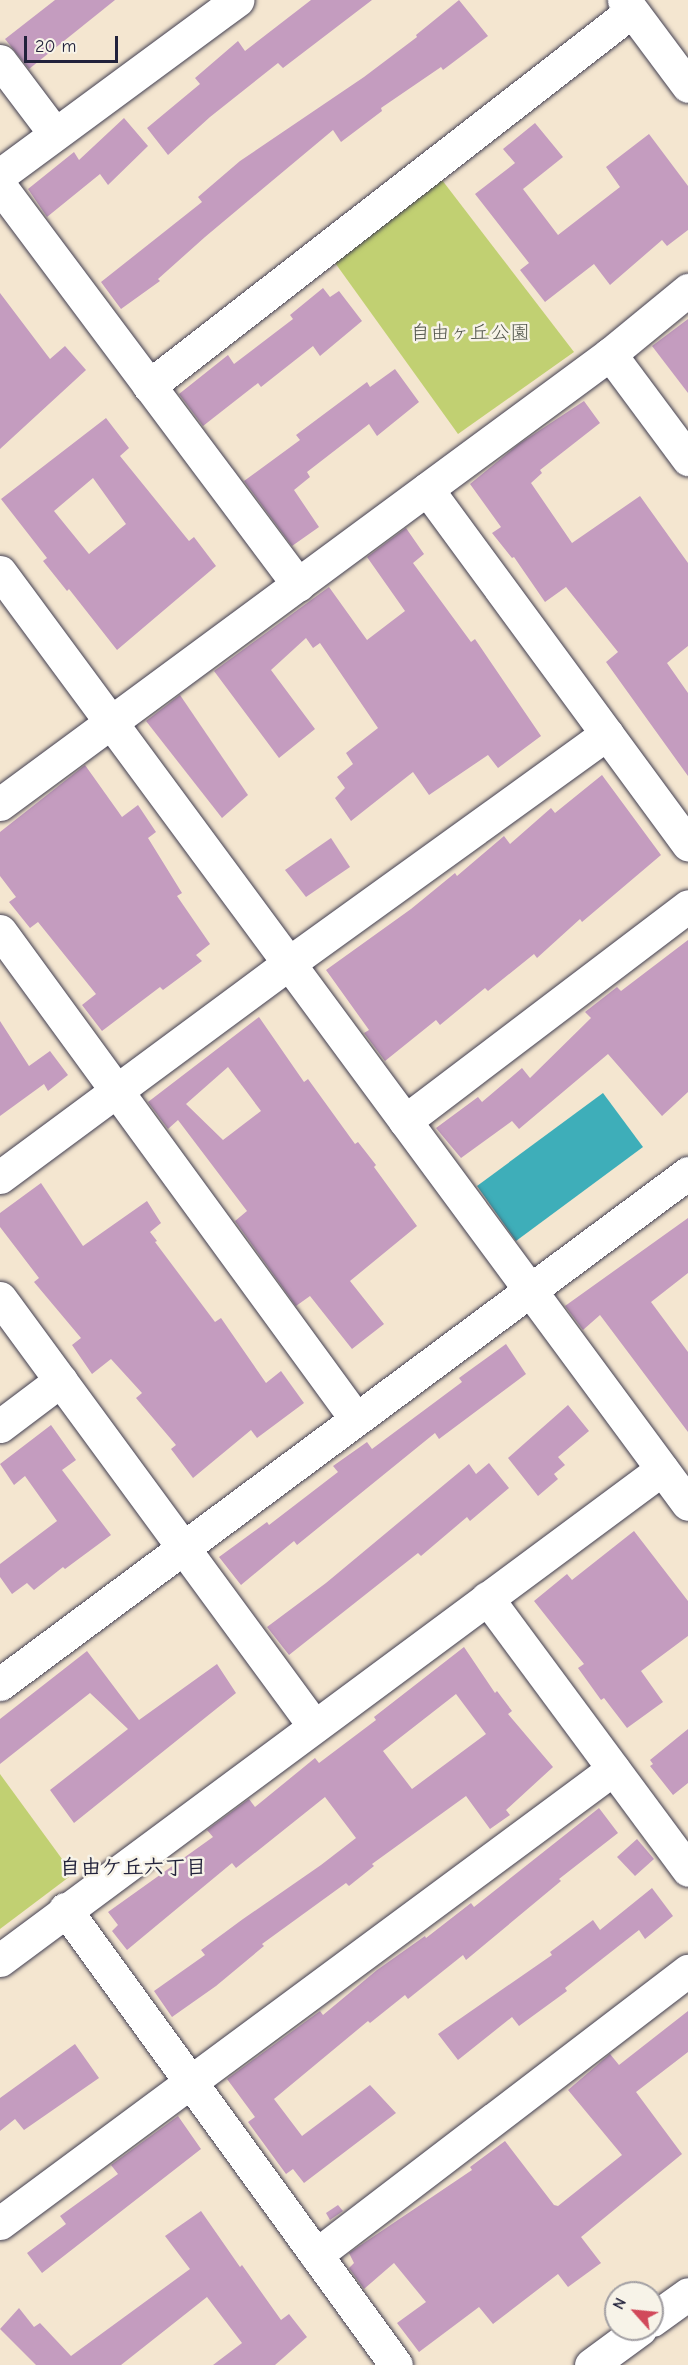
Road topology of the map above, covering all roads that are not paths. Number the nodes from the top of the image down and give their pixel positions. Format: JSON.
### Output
{"nodes":[{"id":1,"x":237,"y":0,"type":"edge"},
{"id":2,"x":628,"y":6,"type":"edge"},
{"id":3,"x":0,"y":60,"type":"edge"},
{"id":4,"x":688,"y":86,"type":"edge"},
{"id":5,"x":55,"y":134,"type":"junction"},
{"id":6,"x":0,"y":175,"type":"edge"},
{"id":7,"x":0,"y":186,"type":"edge"},
{"id":8,"x":688,"y":290,"type":"edge"},
{"id":9,"x":610,"y":354,"type":"junction"},
{"id":10,"x":149,"y":386,"type":"junction"},
{"id":11,"x":688,"y":459,"type":"edge"},
{"id":12,"x":428,"y":489,"type":"junction"},
{"id":13,"x":0,"y":572,"type":"edge"},
{"id":14,"x":298,"y":585,"type":"junction"},
{"id":15,"x":112,"y":723,"type":"junction"},
{"id":16,"x":607,"y":734,"type":"junction"},
{"id":17,"x":0,"y":804,"type":"edge"},
{"id":18,"x":688,"y":844,"type":"edge"},
{"id":19,"x":688,"y":906,"type":"edge"},
{"id":20,"x":0,"y":931,"type":"edge"},
{"id":21,"x":289,"y":963,"type":"junction"},
{"id":22,"x":117,"y":1090,"type":"junction"},
{"id":23,"x":405,"y":1121,"type":"junction"},
{"id":24,"x":688,"y":1173,"type":"edge"},
{"id":25,"x":0,"y":1177,"type":"edge"},
{"id":26,"x":530,"y":1290,"type":"junction"},
{"id":27,"x":0,"y":1298,"type":"edge"},
{"id":28,"x":61,"y":1380,"type":"junction"},
{"id":29,"x":356,"y":1419,"type":"junction"},
{"id":30,"x":0,"y":1426,"type":"edge"},
{"id":31,"x":662,"y":1469,"type":"junction"},
{"id":32,"x":688,"y":1504,"type":"edge"},
{"id":33,"x":183,"y":1547,"type":"junction"},
{"id":34,"x":487,"y":1598,"type":"junction"},
{"id":35,"x":0,"y":1684,"type":"edge"},
{"id":36,"x":314,"y":1726,"type":"junction"},
{"id":37,"x":613,"y":1769,"type":"junction"},
{"id":38,"x":688,"y":1870,"type":"edge"},
{"id":39,"x":65,"y":1909,"type":"junction"},
{"id":40,"x":0,"y":1960,"type":"edge"},
{"id":41,"x":688,"y":1971,"type":"edge"},
{"id":42,"x":190,"y":2081,"type":"junction"},
{"id":43,"x":0,"y":2223,"type":"edge"},
{"id":44,"x":316,"y":2255,"type":"junction"},
{"id":45,"x":688,"y":2294,"type":"edge"},
{"id":46,"x":664,"y":2311,"type":"edge"},
{"id":47,"x":624,"y":2341,"type":"edge"},
{"id":48,"x":396,"y":2365,"type":"edge"},
{"id":49,"x":591,"y":2365,"type":"edge"}],
"edges":[{"from":1,"to":5,"type":"street"},
{"from":2,"to":4,"type":"street"},
{"from":2,"to":10,"type":"street"},
{"from":3,"to":5,"type":"street"},
{"from":5,"to":6,"type":"street"},
{"from":7,"to":10,"type":"street"},
{"from":8,"to":9,"type":"street"},
{"from":9,"to":11,"type":"street"},
{"from":9,"to":12,"type":"street"},
{"from":10,"to":14,"type":"street"},
{"from":12,"to":14,"type":"street"},
{"from":12,"to":16,"type":"street"},
{"from":13,"to":15,"type":"street"},
{"from":14,"to":15,"type":"street"},
{"from":15,"to":17,"type":"street"},
{"from":15,"to":21,"type":"street"},
{"from":16,"to":18,"type":"street"},
{"from":16,"to":21,"type":"street"},
{"from":19,"to":23,"type":"street"},
{"from":20,"to":22,"type":"street"},
{"from":21,"to":22,"type":"street"},
{"from":21,"to":23,"type":"street"},
{"from":22,"to":25,"type":"street"},
{"from":22,"to":29,"type":"street"},
{"from":23,"to":26,"type":"street"},
{"from":24,"to":26,"type":"street"},
{"from":26,"to":29,"type":"street"},
{"from":26,"to":31,"type":"street"},
{"from":27,"to":28,"type":"street"},
{"from":28,"to":30,"type":"street"},
{"from":28,"to":33,"type":"street"},
{"from":29,"to":33,"type":"street"},
{"from":31,"to":32,"type":"street"},
{"from":31,"to":34,"type":"street"},
{"from":33,"to":35,"type":"street"},
{"from":33,"to":36,"type":"street"},
{"from":34,"to":36,"type":"street"},
{"from":34,"to":37,"type":"street"},
{"from":36,"to":39,"type":"street"},
{"from":37,"to":38,"type":"street"},
{"from":37,"to":42,"type":"street"},
{"from":39,"to":40,"type":"street"},
{"from":39,"to":42,"type":"street"},
{"from":41,"to":44,"type":"street"},
{"from":42,"to":43,"type":"street"},
{"from":42,"to":44,"type":"street"},
{"from":44,"to":48,"type":"street"},
{"from":45,"to":46,"type":"street"},
{"from":47,"to":49,"type":"street"}]}
